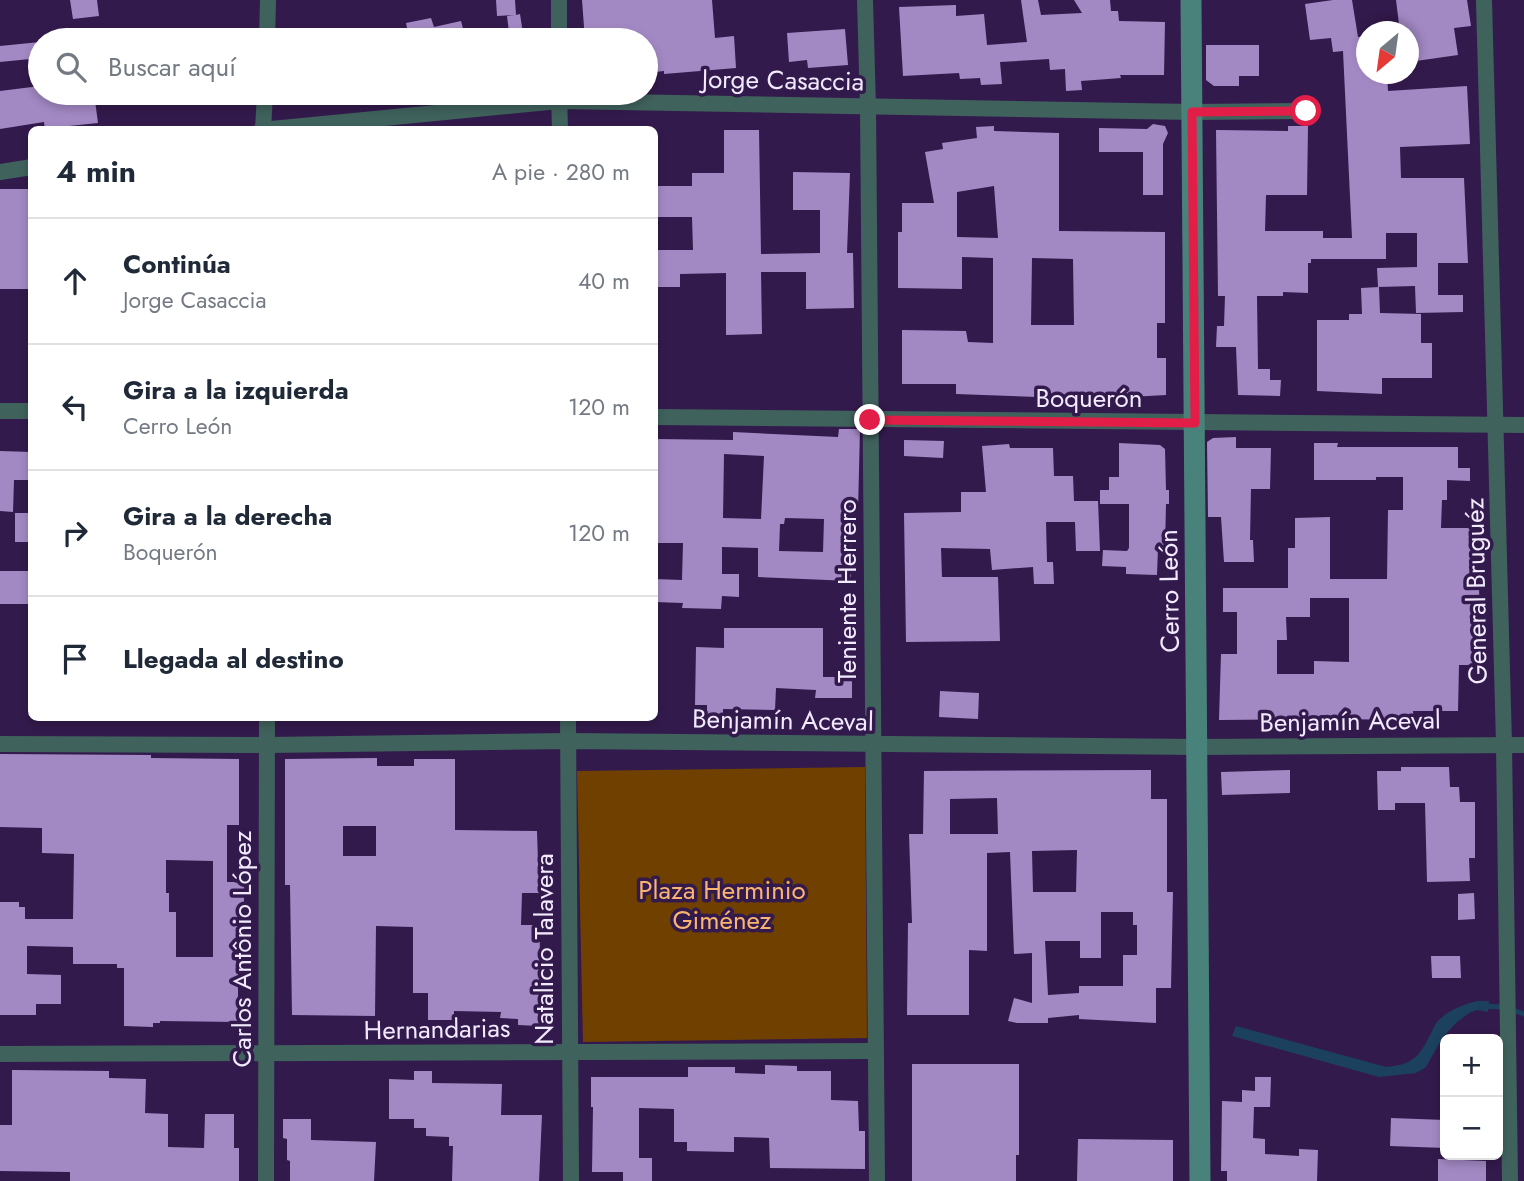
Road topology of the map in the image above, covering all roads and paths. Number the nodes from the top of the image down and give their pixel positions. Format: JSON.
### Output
{"nodes":[{"id":1,"x":268,"y":0,"type":"edge"},
{"id":2,"x":559,"y":0,"type":"edge"},
{"id":3,"x":865,"y":0,"type":"edge"},
{"id":4,"x":1191,"y":0,"type":"edge"},
{"id":5,"x":1484,"y":0,"type":"edge"},
{"id":6,"x":267,"y":28,"type":"edge"},
{"id":7,"x":559,"y":28,"type":"edge"},
{"id":8,"x":658,"y":100,"type":"edge"},
{"id":9,"x":264,"y":105,"type":"edge"},
{"id":10,"x":485,"y":105,"type":"edge"},
{"id":11,"x":559,"y":105,"type":"edge"},
{"id":12,"x":868,"y":107,"type":"junction"},
{"id":13,"x":1306,"y":111,"type":"dead end"},
{"id":14,"x":1192,"y":112,"type":"junction"},
{"id":15,"x":262,"y":126,"type":"edge"},
{"id":16,"x":290,"y":126,"type":"edge"},
{"id":17,"x":560,"y":126,"type":"edge"},
{"id":18,"x":28,"y":168,"type":"edge"},
{"id":19,"x":0,"y":172,"type":"edge"},
{"id":20,"x":0,"y":411,"type":"edge"},
{"id":21,"x":28,"y":411,"type":"edge"},
{"id":22,"x":658,"y":417,"type":"edge"},
{"id":23,"x":870,"y":420,"type":"junction"},
{"id":24,"x":1195,"y":423,"type":"junction"},
{"id":25,"x":1497,"y":424,"type":"junction"},
{"id":26,"x":1524,"y":425,"type":"edge"},
{"id":27,"x":267,"y":721,"type":"edge"},
{"id":28,"x":568,"y":721,"type":"edge"},
{"id":29,"x":568,"y":741,"type":"junction"},
{"id":30,"x":0,"y":744,"type":"edge"},
{"id":31,"x":1504,"y":744,"type":"junction"},
{"id":32,"x":267,"y":745,"type":"junction"},
{"id":33,"x":872,"y":745,"type":"junction"},
{"id":34,"x":1524,"y":745,"type":"edge"},
{"id":35,"x":1198,"y":747,"type":"junction"},
{"id":36,"x":876,"y":1051,"type":"junction"},
{"id":37,"x":569,"y":1052,"type":"junction"},
{"id":38,"x":0,"y":1054,"type":"edge"},
{"id":39,"x":266,"y":1055,"type":"junction"},
{"id":40,"x":266,"y":1181,"type":"edge"},
{"id":41,"x":571,"y":1181,"type":"edge"},
{"id":42,"x":877,"y":1181,"type":"edge"},
{"id":43,"x":1200,"y":1181,"type":"edge"},
{"id":44,"x":1510,"y":1181,"type":"edge"}],
"edges":[{"from":1,"to":6,"type":"street"},
{"from":2,"to":7,"type":"street"},
{"from":3,"to":12,"type":"street","name":"Teniente Herrero"},
{"from":4,"to":14,"type":"street","name":"Cerro León"},
{"from":5,"to":25,"type":"street","name":"General Bruguéz"},
{"from":8,"to":12,"type":"street","name":"Jorge Casaccia"},
{"from":9,"to":15,"type":"street"},
{"from":10,"to":16,"type":"street","name":"Jorge Casaccia"},
{"from":11,"to":17,"type":"street"},
{"from":12,"to":14,"type":"street","name":"Jorge Casaccia"},
{"from":12,"to":23,"type":"street","name":"Teniente Herrero"},
{"from":13,"to":14,"type":"street","name":"Jorge Casaccia"},
{"from":14,"to":24,"type":"street","name":"Cerro León"},
{"from":18,"to":19,"type":"street"},
{"from":20,"to":21,"type":"street"},
{"from":22,"to":23,"type":"street","name":"Boquerón"},
{"from":23,"to":24,"type":"street","name":"Boquerón"},
{"from":23,"to":33,"type":"street","name":"Teniente Herrero"},
{"from":24,"to":25,"type":"street","name":"Boquerón"},
{"from":24,"to":35,"type":"street","name":"Cerro León"},
{"from":25,"to":26,"type":"street","name":"Boquerón"},
{"from":25,"to":31,"type":"street","name":"General Bruguéz"},
{"from":27,"to":32,"type":"street","name":"Carlos Antônio López"},
{"from":28,"to":29,"type":"street","name":"Natalicio Talavera"},
{"from":29,"to":32,"type":"street","name":"Benjamín Aceval"},
{"from":29,"to":33,"type":"street","name":"Benjamín Aceval"},
{"from":29,"to":37,"type":"street","name":"Natalicio Talavera"},
{"from":30,"to":32,"type":"street","name":"Benjamín Aceval"},
{"from":31,"to":34,"type":"street","name":"Benjamín Aceval"},
{"from":31,"to":35,"type":"street","name":"Benjamín Aceval"},
{"from":31,"to":44,"type":"street","name":"General Bruguéz"},
{"from":32,"to":39,"type":"street","name":"Carlos Antônio López"},
{"from":33,"to":35,"type":"street","name":"Benjamín Aceval"},
{"from":33,"to":36,"type":"street","name":"Teniente Herrero"},
{"from":35,"to":43,"type":"street","name":"Cerro León"},
{"from":36,"to":37,"type":"street","name":"Hernandarias"},
{"from":36,"to":42,"type":"street","name":"Teniente Herrero"},
{"from":37,"to":39,"type":"street","name":"Hernandarias"},
{"from":37,"to":41,"type":"street","name":"Natalicio Talavera"},
{"from":38,"to":39,"type":"street","name":"Hernandarias"},
{"from":39,"to":40,"type":"street","name":"Carlos Antônio López"}]}
